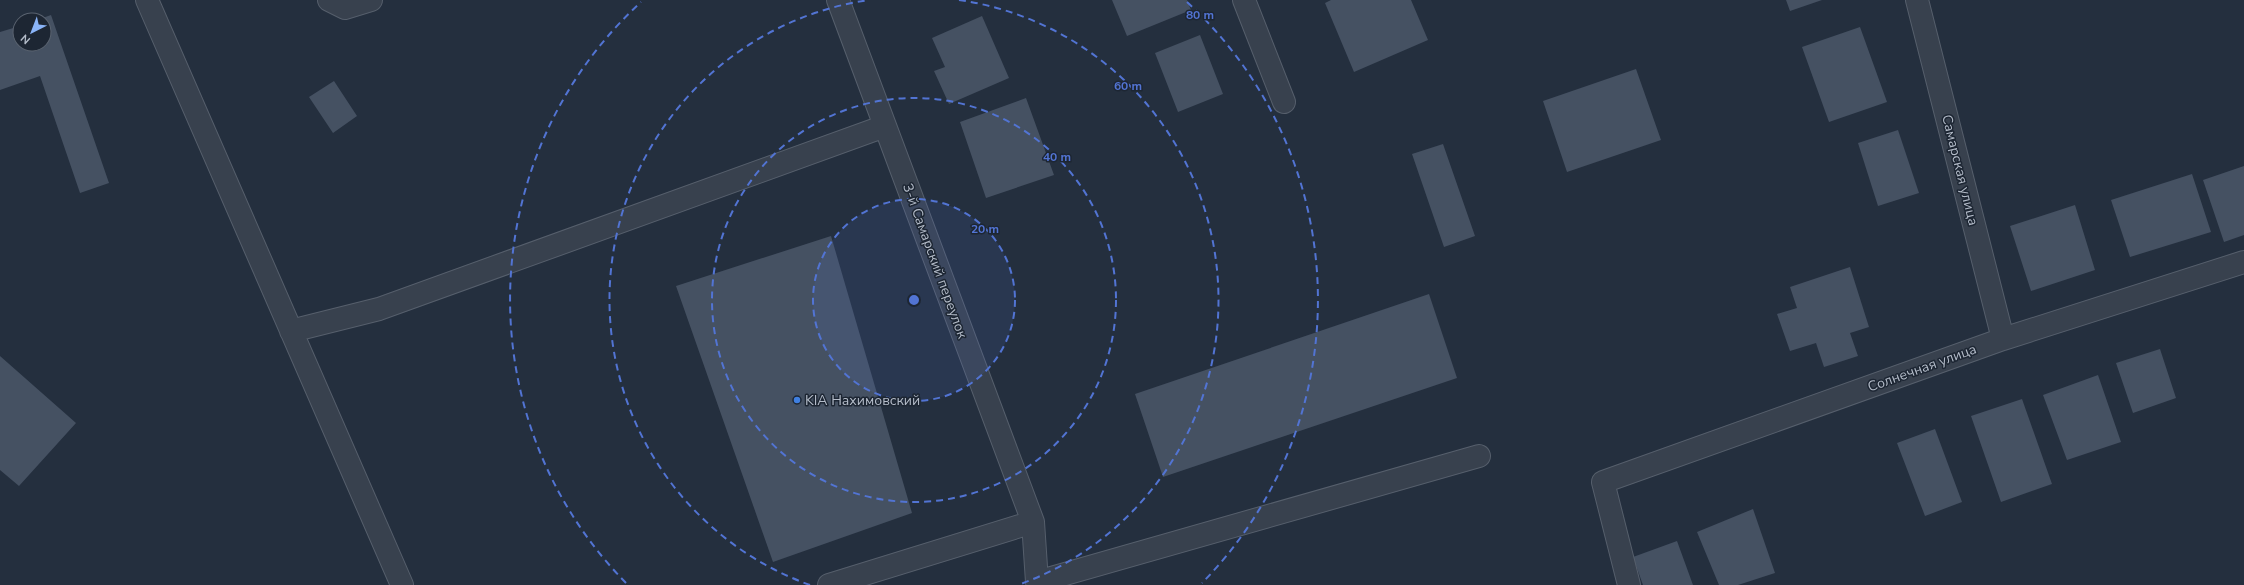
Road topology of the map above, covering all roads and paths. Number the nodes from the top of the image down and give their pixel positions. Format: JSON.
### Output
{"nodes":[{"id":1,"x":147,"y":0,"type":"edge"},
{"id":2,"x":329,"y":0,"type":"edge"},
{"id":3,"x":371,"y":0,"type":"edge"},
{"id":4,"x":838,"y":0,"type":"edge"},
{"id":5,"x":1244,"y":0,"type":"edge"},
{"id":6,"x":1917,"y":0,"type":"edge"},
{"id":7,"x":1284,"y":102,"type":"dead end"},
{"id":8,"x":885,"y":126,"type":"junction"},
{"id":9,"x":2244,"y":262,"type":"edge"},
{"id":10,"x":291,"y":330,"type":"junction"},
{"id":11,"x":2003,"y":339,"type":"junction"},
{"id":12,"x":1479,"y":456,"type":"dead end"},
{"id":13,"x":1032,"y":522,"type":"junction"},
{"id":14,"x":1038,"y":584,"type":"edge"},
{"id":15,"x":402,"y":585,"type":"edge"},
{"id":16,"x":829,"y":585,"type":"edge"},
{"id":17,"x":1629,"y":585,"type":"edge"}],
"edges":[{"from":1,"to":10,"type":"street"},
{"from":2,"to":3,"type":"street"},
{"from":4,"to":8,"type":"street","name":"3-й Самарский переулок"},
{"from":5,"to":7,"type":"street"},
{"from":6,"to":11,"type":"street","name":"Самарская улица"},
{"from":8,"to":10,"type":"street"},
{"from":8,"to":13,"type":"street","name":"3-й Самарский переулок"},
{"from":9,"to":11,"type":"street","name":"Солнечная улица"},
{"from":10,"to":15,"type":"street"},
{"from":11,"to":17,"type":"street","name":"Солнечная улица"},
{"from":12,"to":14,"type":"street"},
{"from":13,"to":14,"type":"street","name":"3-й Самарский переулок"},
{"from":13,"to":16,"type":"street"}]}
